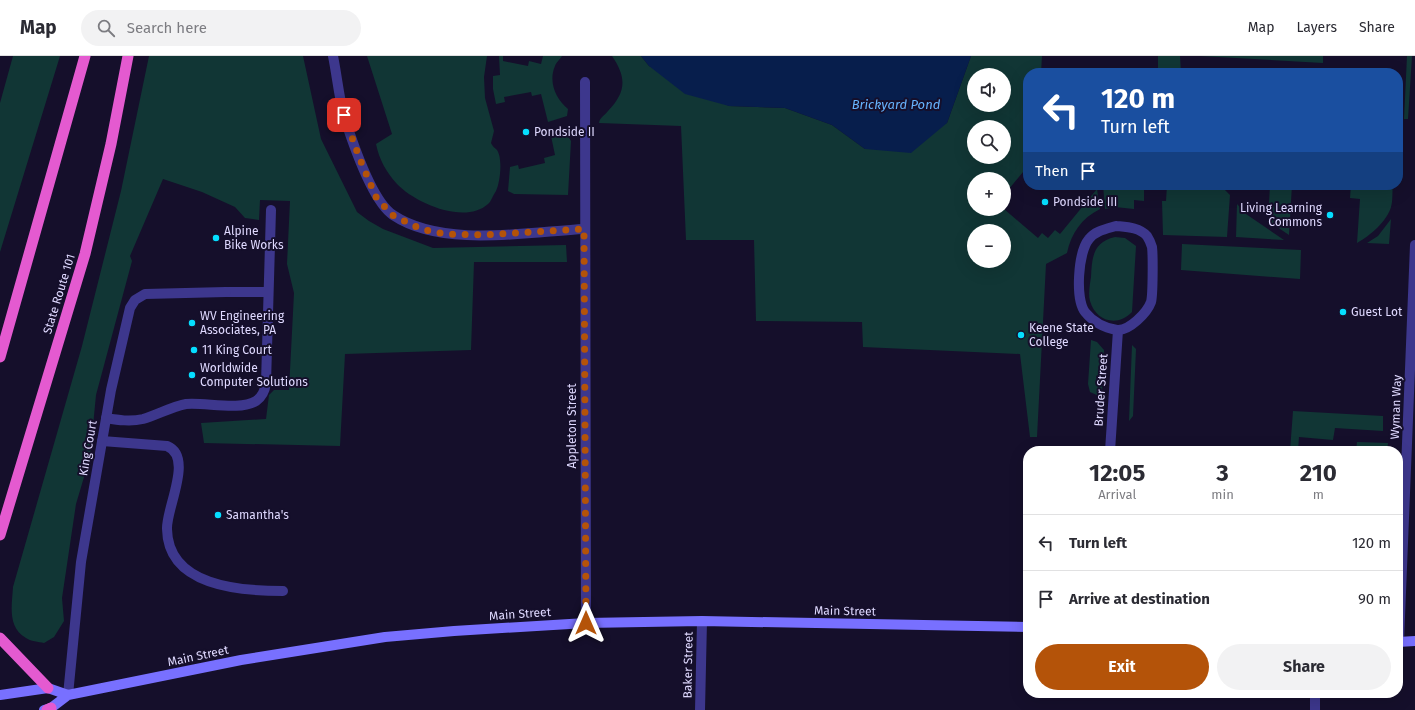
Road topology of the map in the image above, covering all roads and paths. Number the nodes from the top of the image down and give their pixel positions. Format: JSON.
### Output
{"nodes":[{"id":1,"x":85,"y":56,"type":"edge"},
{"id":2,"x":128,"y":56,"type":"edge"},
{"id":3,"x":333,"y":56,"type":"edge"},
{"id":4,"x":585,"y":82,"type":"dead end"},
{"id":5,"x":271,"y":210,"type":"dead end"},
{"id":6,"x":584,"y":229,"type":"junction"},
{"id":7,"x":1415,"y":245,"type":"edge"},
{"id":8,"x":268,"y":292,"type":"junction"},
{"id":9,"x":1118,"y":330,"type":"junction"},
{"id":10,"x":0,"y":357,"type":"edge"},
{"id":11,"x":106,"y":418,"type":"junction"},
{"id":12,"x":102,"y":441,"type":"junction"},
{"id":13,"x":1110,"y":446,"type":"edge"},
{"id":14,"x":1403,"y":525,"type":"edge"},
{"id":15,"x":0,"y":535,"type":"edge"},
{"id":16,"x":283,"y":591,"type":"dead end"},
{"id":17,"x":702,"y":621,"type":"junction"},
{"id":18,"x":586,"y":623,"type":"junction"},
{"id":19,"x":1023,"y":627,"type":"edge"},
{"id":20,"x":0,"y":638,"type":"edge"},
{"id":21,"x":1415,"y":641,"type":"edge"},
{"id":22,"x":1403,"y":642,"type":"edge"},
{"id":23,"x":1403,"y":643,"type":"edge"},
{"id":24,"x":1415,"y":645,"type":"edge"},
{"id":25,"x":48,"y":688,"type":"junction"},
{"id":26,"x":0,"y":695,"type":"edge"},
{"id":27,"x":68,"y":695,"type":"junction"},
{"id":28,"x":1315,"y":698,"type":"edge"},
{"id":29,"x":47,"y":709,"type":"edge"},
{"id":30,"x":700,"y":710,"type":"edge"},
{"id":31,"x":1315,"y":710,"type":"edge"}],
"edges":[{"from":1,"to":10,"type":"highway"},
{"from":2,"to":15,"type":"highway","name":"State Route 101"},
{"from":3,"to":6,"type":"street"},
{"from":4,"to":6,"type":"street","name":"Appleton Street"},
{"from":5,"to":8,"type":"street"},
{"from":6,"to":18,"type":"street","name":"Appleton Street"},
{"from":7,"to":14,"type":"street","name":"Wyman Way"},
{"from":8,"to":11,"type":"street","name":"King Court"},
{"from":8,"to":11,"type":"street"},
{"from":9,"to":9,"type":"street"},
{"from":9,"to":13,"type":"street","name":"Bruder Street"},
{"from":11,"to":12,"type":"street","name":"King Court"},
{"from":12,"to":16,"type":"street"},
{"from":12,"to":27,"type":"street","name":"King Court"},
{"from":17,"to":18,"type":"main road","name":"Main Street"},
{"from":17,"to":19,"type":"main road","name":"Main Street"},
{"from":17,"to":30,"type":"street","name":"Baker Street"},
{"from":18,"to":27,"type":"main road","name":"Main Street"},
{"from":20,"to":25,"type":"highway"},
{"from":21,"to":22,"type":"main road"},
{"from":23,"to":24,"type":"main road"},
{"from":25,"to":26,"type":"main road"},
{"from":25,"to":27,"type":"main road"},
{"from":27,"to":29,"type":"main road","name":"Main Street"},
{"from":28,"to":31,"type":"street"}]}
